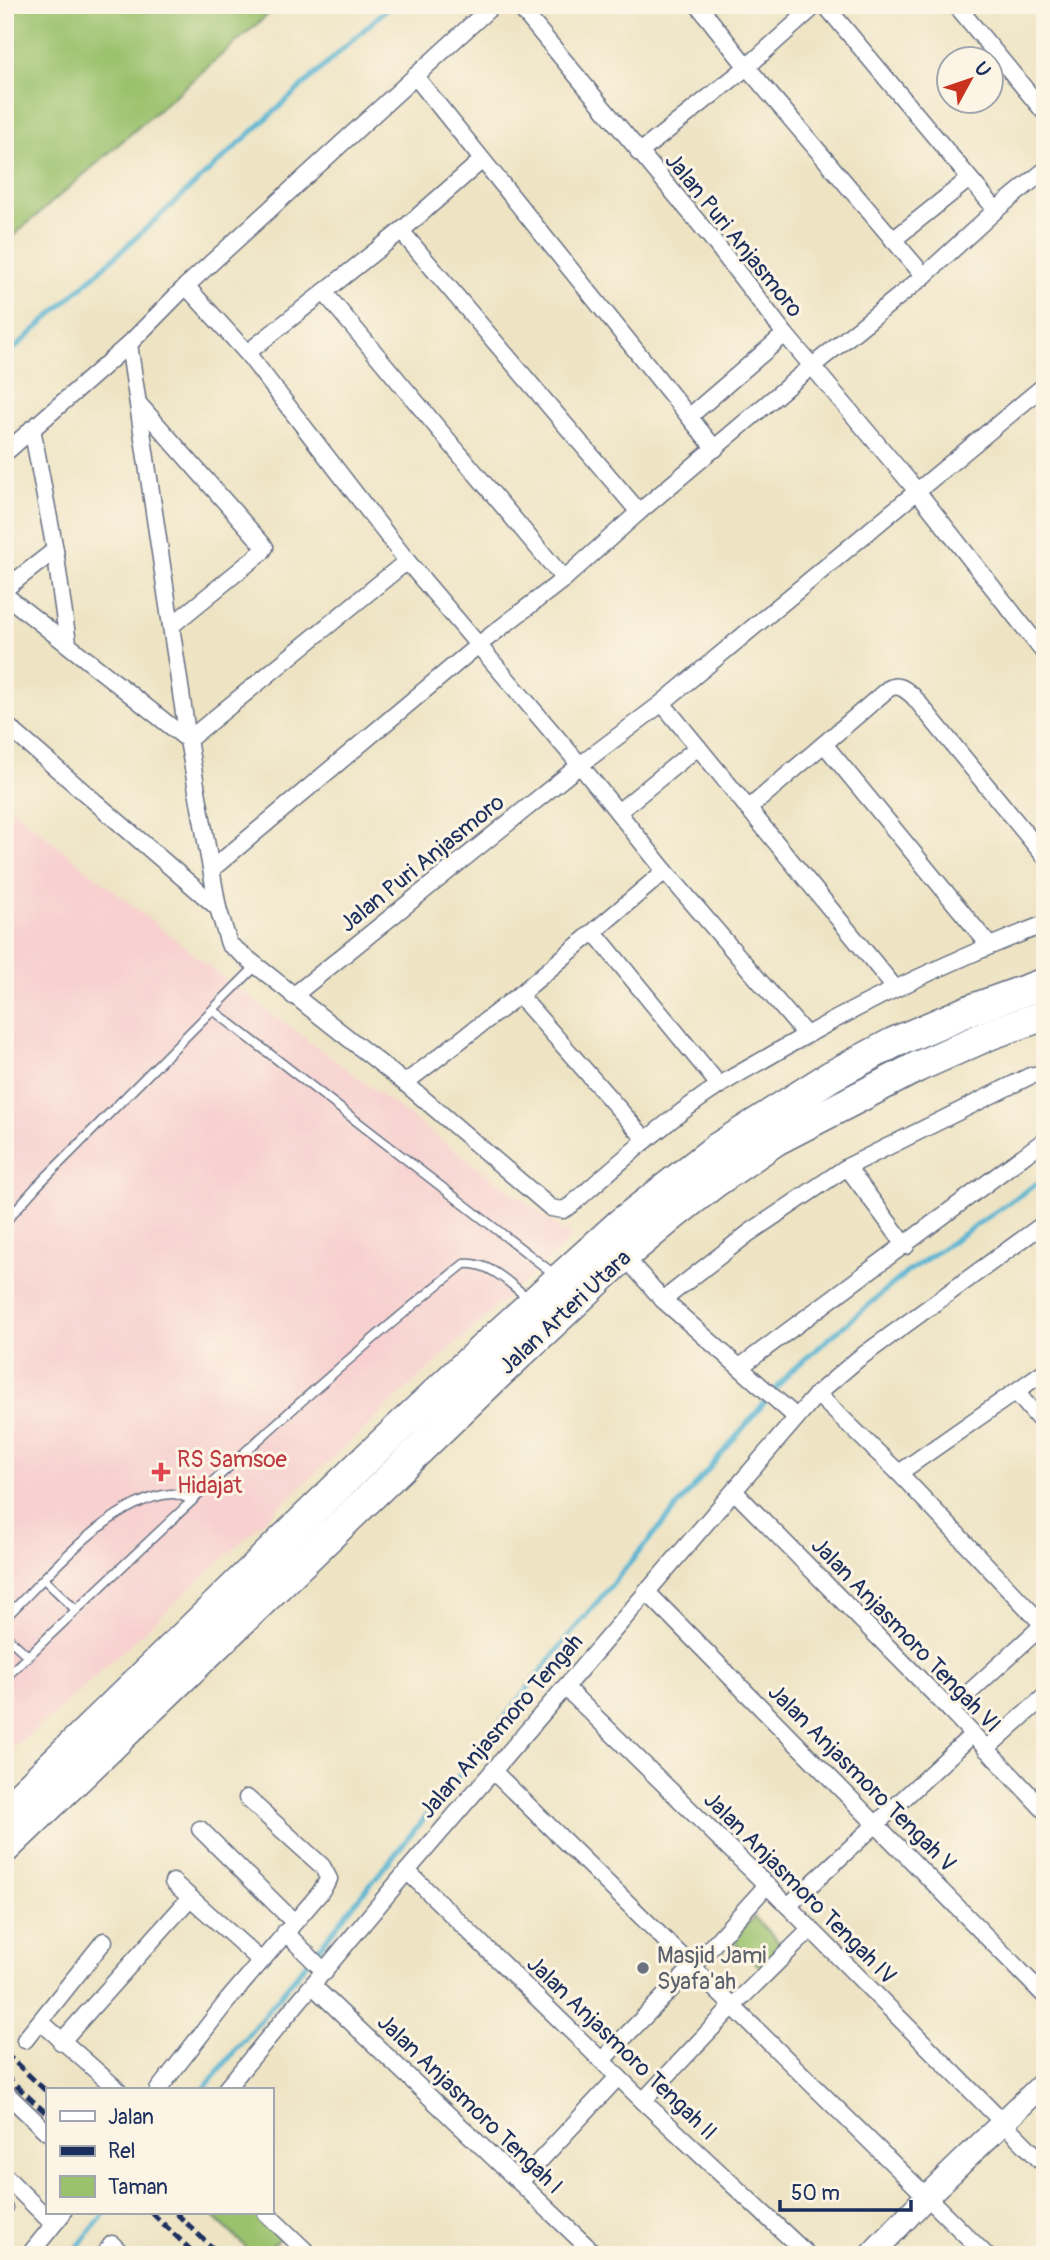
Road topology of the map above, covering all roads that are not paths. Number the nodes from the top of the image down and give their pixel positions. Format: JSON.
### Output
{"nodes":[{"id":1,"x":493,"y":5,"type":"edge"},
{"id":2,"x":519,"y":5,"type":"edge"},
{"id":3,"x":698,"y":5,"type":"edge"},
{"id":4,"x":816,"y":5,"type":"edge"},
{"id":5,"x":825,"y":5,"type":"edge"},
{"id":6,"x":956,"y":5,"type":"edge"},
{"id":7,"x":747,"y":67,"type":"junction"},
{"id":8,"x":415,"y":76,"type":"junction"},
{"id":9,"x":1045,"y":113,"type":"edge"},
{"id":10,"x":639,"y":153,"type":"junction"},
{"id":11,"x":481,"y":161,"type":"junction"},
{"id":12,"x":1045,"y":170,"type":"edge"},
{"id":13,"x":969,"y":179,"type":"junction"},
{"id":14,"x":996,"y":210,"type":"junction"},
{"id":15,"x":401,"y":231,"type":"junction"},
{"id":16,"x":894,"y":240,"type":"junction"},
{"id":17,"x":924,"y":276,"type":"junction"},
{"id":18,"x":186,"y":286,"type":"junction"},
{"id":19,"x":324,"y":292,"type":"junction"},
{"id":20,"x":785,"y":334,"type":"junction"},
{"id":21,"x":129,"y":344,"type":"junction"},
{"id":22,"x":247,"y":354,"type":"junction"},
{"id":23,"x":812,"y":367,"type":"junction"},
{"id":24,"x":1045,"y":385,"type":"edge"},
{"id":25,"x":138,"y":403,"type":"junction"},
{"id":26,"x":690,"y":416,"type":"junction"},
{"id":27,"x":32,"y":428,"type":"junction"},
{"id":28,"x":715,"y":449,"type":"junction"},
{"id":29,"x":5,"y":453,"type":"edge"},
{"id":30,"x":917,"y":491,"type":"junction"},
{"id":31,"x":639,"y":512,"type":"junction"},
{"id":32,"x":55,"y":550,"type":"junction"},
{"id":33,"x":407,"y":561,"type":"junction"},
{"id":34,"x":564,"y":579,"type":"junction"},
{"id":35,"x":5,"y":589,"type":"edge"},
{"id":36,"x":5,"y":595,"type":"edge"},
{"id":37,"x":171,"y":626,"type":"junction"},
{"id":38,"x":68,"y":643,"type":"junction"},
{"id":39,"x":477,"y":646,"type":"junction"},
{"id":40,"x":1045,"y":654,"type":"edge"},
{"id":41,"x":662,"y":703,"type":"junction"},
{"id":42,"x":5,"y":724,"type":"edge"},
{"id":43,"x":188,"y":740,"type":"junction"},
{"id":44,"x":824,"y":744,"type":"junction"},
{"id":45,"x":698,"y":747,"type":"junction"},
{"id":46,"x":580,"y":765,"type":"junction"},
{"id":47,"x":748,"y":809,"type":"junction"},
{"id":48,"x":618,"y":812,"type":"junction"},
{"id":49,"x":1045,"y":857,"type":"edge"},
{"id":50,"x":212,"y":869,"type":"junction"},
{"id":51,"x":665,"y":871,"type":"junction"},
{"id":52,"x":218,"y":908,"type":"junction"},
{"id":53,"x":1045,"y":924,"type":"edge"},
{"id":54,"x":594,"y":932,"type":"junction"},
{"id":55,"x":989,"y":946,"type":"junction"},
{"id":56,"x":256,"y":965,"type":"junction"},
{"id":57,"x":1045,"y":983,"type":"edge"},
{"id":58,"x":895,"y":988,"type":"junction"},
{"id":59,"x":519,"y":995,"type":"junction"},
{"id":60,"x":293,"y":996,"type":"junction"},
{"id":61,"x":213,"y":1010,"type":"junction"},
{"id":62,"x":1045,"y":1015,"type":"edge"},
{"id":63,"x":806,"y":1035,"type":"junction"},
{"id":64,"x":1045,"y":1076,"type":"edge"},
{"id":65,"x":405,"y":1083,"type":"junction"},
{"id":66,"x":719,"y":1086,"type":"junction"},
{"id":67,"x":646,"y":1140,"type":"junction"},
{"id":68,"x":1045,"y":1140,"type":"edge"},
{"id":69,"x":847,"y":1167,"type":"junction"},
{"id":70,"x":5,"y":1222,"type":"edge"},
{"id":71,"x":1045,"y":1223,"type":"edge"},
{"id":72,"x":906,"y":1246,"type":"junction"},
{"id":73,"x":624,"y":1256,"type":"junction"},
{"id":74,"x":559,"y":1278,"type":"junction"},
{"id":75,"x":663,"y":1300,"type":"junction"},
{"id":76,"x":533,"y":1302,"type":"junction"},
{"id":77,"x":1045,"y":1371,"type":"edge"},
{"id":78,"x":745,"y":1372,"type":"junction"},
{"id":79,"x":1016,"y":1392,"type":"junction"},
{"id":80,"x":817,"y":1394,"type":"junction"},
{"id":81,"x":791,"y":1412,"type":"junction"},
{"id":82,"x":1045,"y":1426,"type":"edge"},
{"id":83,"x":900,"y":1474,"type":"junction"},
{"id":84,"x":734,"y":1491,"type":"junction"},
{"id":85,"x":192,"y":1500,"type":"junction"},
{"id":86,"x":44,"y":1579,"type":"junction"},
{"id":87,"x":646,"y":1591,"type":"junction"},
{"id":88,"x":76,"y":1610,"type":"junction"},
{"id":89,"x":5,"y":1618,"type":"edge"},
{"id":90,"x":1044,"y":1626,"type":"edge"},
{"id":91,"x":5,"y":1634,"type":"edge"},
{"id":92,"x":28,"y":1656,"type":"junction"},
{"id":93,"x":5,"y":1678,"type":"edge"},
{"id":94,"x":565,"y":1687,"type":"junction"},
{"id":95,"x":1045,"y":1696,"type":"edge"},
{"id":96,"x":950,"y":1710,"type":"junction"},
{"id":97,"x":972,"y":1735,"type":"junction"},
{"id":98,"x":986,"y":1749,"type":"junction"},
{"id":99,"x":493,"y":1771,"type":"junction"},
{"id":100,"x":247,"y":1798,"type":"dead end"},
{"id":101,"x":5,"y":1811,"type":"edge"},
{"id":102,"x":1045,"y":1811,"type":"edge"},
{"id":103,"x":876,"y":1825,"type":"junction"},
{"id":104,"x":200,"y":1829,"type":"dead end"},
{"id":105,"x":5,"y":1849,"type":"edge"},
{"id":106,"x":407,"y":1871,"type":"junction"},
{"id":107,"x":173,"y":1882,"type":"dead end"},
{"id":108,"x":767,"y":1885,"type":"junction"},
{"id":109,"x":190,"y":1898,"type":"junction"},
{"id":110,"x":788,"y":1906,"type":"junction"},
{"id":111,"x":289,"y":1927,"type":"junction"},
{"id":112,"x":811,"y":1930,"type":"junction"},
{"id":113,"x":104,"y":1941,"type":"dead end"},
{"id":114,"x":261,"y":1961,"type":"junction"},
{"id":115,"x":692,"y":1968,"type":"junction"},
{"id":116,"x":325,"y":1972,"type":"junction"},
{"id":117,"x":313,"y":1986,"type":"junction"},
{"id":118,"x":1045,"y":1996,"type":"edge"},
{"id":119,"x":732,"y":2007,"type":"junction"},
{"id":120,"x":41,"y":2022,"type":"junction"},
{"id":121,"x":25,"y":2040,"type":"dead end"},
{"id":122,"x":61,"y":2042,"type":"junction"},
{"id":123,"x":602,"y":2060,"type":"junction"},
{"id":124,"x":618,"y":2077,"type":"junction"},
{"id":125,"x":1045,"y":2082,"type":"edge"},
{"id":126,"x":116,"y":2088,"type":"edge"},
{"id":127,"x":160,"y":2088,"type":"edge"},
{"id":128,"x":227,"y":2088,"type":"edge"},
{"id":129,"x":5,"y":2092,"type":"edge"},
{"id":130,"x":643,"y":2101,"type":"junction"},
{"id":131,"x":1002,"y":2123,"type":"junction"},
{"id":132,"x":46,"y":2131,"type":"edge"},
{"id":133,"x":1045,"y":2165,"type":"edge"},
{"id":134,"x":5,"y":2176,"type":"edge"},
{"id":135,"x":520,"y":2182,"type":"junction"},
{"id":136,"x":926,"y":2197,"type":"junction"},
{"id":137,"x":46,"y":2208,"type":"edge"},
{"id":138,"x":267,"y":2214,"type":"edge"},
{"id":139,"x":58,"y":2218,"type":"edge"},
{"id":140,"x":29,"y":2255,"type":"edge"},
{"id":141,"x":310,"y":2255,"type":"edge"},
{"id":142,"x":596,"y":2255,"type":"edge"},
{"id":143,"x":808,"y":2255,"type":"edge"},
{"id":144,"x":871,"y":2255,"type":"edge"},
{"id":145,"x":986,"y":2255,"type":"edge"}],
"edges":[{"from":1,"to":8,"type":"street"},
{"from":2,"to":10,"type":"street","name":"Jalan Puri Anjasmoro"},
{"from":3,"to":7,"type":"street"},
{"from":4,"to":7,"type":"street"},
{"from":5,"to":13,"type":"street"},
{"from":6,"to":9,"type":"street"},
{"from":7,"to":10,"type":"street"},
{"from":7,"to":16,"type":"street"},
{"from":8,"to":11,"type":"street"},
{"from":8,"to":18,"type":"street"},
{"from":10,"to":20,"type":"street","name":"Jalan Puri Anjasmoro"},
{"from":11,"to":15,"type":"street"},
{"from":11,"to":26,"type":"street"},
{"from":12,"to":14,"type":"street"},
{"from":13,"to":14,"type":"street"},
{"from":13,"to":16,"type":"street"},
{"from":14,"to":17,"type":"street"},
{"from":15,"to":19,"type":"street"},
{"from":15,"to":31,"type":"street"},
{"from":16,"to":17,"type":"street"},
{"from":17,"to":23,"type":"street"},
{"from":18,"to":21,"type":"street"},
{"from":18,"to":22,"type":"street"},
{"from":19,"to":22,"type":"street"},
{"from":19,"to":34,"type":"street"},
{"from":20,"to":23,"type":"street","name":"Jalan Puri Anjasmoro"},
{"from":20,"to":26,"type":"street"},
{"from":21,"to":25,"type":"street"},
{"from":21,"to":27,"type":"street"},
{"from":22,"to":33,"type":"street"},
{"from":23,"to":28,"type":"street"},
{"from":23,"to":30,"type":"street","name":"Jalan Puri Anjasmoro"},
{"from":24,"to":30,"type":"street","name":"Jalan Puri Anjasmoro"},
{"from":25,"to":37,"type":"street"},
{"from":25,"to":37,"type":"street"},
{"from":26,"to":28,"type":"street"},
{"from":27,"to":29,"type":"street"},
{"from":27,"to":32,"type":"street"},
{"from":28,"to":31,"type":"street"},
{"from":30,"to":40,"type":"street","name":"Jalan Puri Anjasmoro"},
{"from":30,"to":41,"type":"street","name":"Jalan Puri Anjasmoro"},
{"from":31,"to":34,"type":"street"},
{"from":32,"to":35,"type":"street"},
{"from":32,"to":38,"type":"street"},
{"from":33,"to":39,"type":"street"},
{"from":33,"to":43,"type":"street"},
{"from":34,"to":39,"type":"street"},
{"from":36,"to":38,"type":"street"},
{"from":37,"to":43,"type":"street"},
{"from":38,"to":43,"type":"street"},
{"from":39,"to":46,"type":"street"},
{"from":39,"to":50,"type":"street"},
{"from":41,"to":45,"type":"street"},
{"from":41,"to":46,"type":"street","name":"Jalan Puri Anjasmoro"},
{"from":42,"to":52,"type":"street"},
{"from":43,"to":50,"type":"street"},
{"from":44,"to":47,"type":"street"},
{"from":44,"to":49,"type":"street"},
{"from":44,"to":55,"type":"street"},
{"from":45,"to":47,"type":"street"},
{"from":45,"to":48,"type":"street"},
{"from":46,"to":48,"type":"street"},
{"from":46,"to":60,"type":"street","name":"Jalan Puri Anjasmoro"},
{"from":47,"to":58,"type":"street"},
{"from":48,"to":51,"type":"street"},
{"from":50,"to":52,"type":"street"},
{"from":51,"to":54,"type":"street"},
{"from":51,"to":63,"type":"street"},
{"from":52,"to":56,"type":"street"},
{"from":53,"to":55,"type":"street"},
{"from":54,"to":59,"type":"street"},
{"from":54,"to":66,"type":"street"},
{"from":55,"to":58,"type":"street"},
{"from":56,"to":60,"type":"street"},
{"from":56,"to":61,"type":"lane"},
{"from":57,"to":74,"type":"highway","name":"Jalan Arteri Utara"},
{"from":58,"to":63,"type":"street"},
{"from":59,"to":65,"type":"street"},
{"from":59,"to":67,"type":"street"},
{"from":60,"to":65,"type":"street"},
{"from":61,"to":70,"type":"lane"},
{"from":61,"to":74,"type":"lane"},
{"from":62,"to":73,"type":"highway","name":"Jalan Arteri Utara"},
{"from":63,"to":66,"type":"street"},
{"from":64,"to":69,"type":"street"},
{"from":65,"to":67,"type":"street"},
{"from":66,"to":67,"type":"street"},
{"from":68,"to":72,"type":"street"},
{"from":69,"to":72,"type":"street"},
{"from":69,"to":75,"type":"street"},
{"from":71,"to":80,"type":"street","name":"Jalan Anjasmoro Tengah"},
{"from":72,"to":78,"type":"street"},
{"from":73,"to":75,"type":"street"},
{"from":73,"to":105,"type":"highway","name":"Jalan Arteri Utara"},
{"from":74,"to":76,"type":"highway","name":"Jalan Arteri Utara"},
{"from":75,"to":78,"type":"street"},
{"from":76,"to":85,"type":"lane"},
{"from":76,"to":101,"type":"highway","name":"Jalan Arteri Utara"},
{"from":77,"to":79,"type":"street"},
{"from":78,"to":81,"type":"street"},
{"from":79,"to":82,"type":"street"},
{"from":79,"to":83,"type":"street"},
{"from":80,"to":81,"type":"street","name":"Jalan Anjasmoro Tengah"},
{"from":80,"to":83,"type":"street"},
{"from":81,"to":84,"type":"street","name":"Jalan Anjasmoro Tengah"},
{"from":83,"to":90,"type":"street"},
{"from":84,"to":87,"type":"street","name":"Jalan Anjasmoro Tengah"},
{"from":84,"to":96,"type":"street","name":"Jalan Anjasmoro Tengah VI"},
{"from":85,"to":86,"type":"lane"},
{"from":85,"to":88,"type":"lane"},
{"from":86,"to":88,"type":"lane"},
{"from":86,"to":89,"type":"lane"},
{"from":87,"to":94,"type":"street","name":"Jalan Anjasmoro Tengah"},
{"from":87,"to":103,"type":"street","name":"Jalan Anjasmoro Tengah V"},
{"from":88,"to":92,"type":"lane"},
{"from":90,"to":96,"type":"street"},
{"from":91,"to":92,"type":"lane"},
{"from":92,"to":93,"type":"lane"},
{"from":94,"to":99,"type":"street","name":"Jalan Anjasmoro Tengah"},
{"from":94,"to":108,"type":"street","name":"Jalan Anjasmoro Tengah IV"},
{"from":95,"to":98,"type":"street"},
{"from":96,"to":97,"type":"street","name":"Jalan Anjasmoro Tengah VI"},
{"from":97,"to":98,"type":"street","name":"Jalan Anjasmoro Tengah VI"},
{"from":97,"to":103,"type":"street"},
{"from":98,"to":102,"type":"street","name":"Jalan Anjasmoro Tengah VI"},
{"from":99,"to":106,"type":"street","name":"Jalan Anjasmoro Tengah"},
{"from":99,"to":115,"type":"street"},
{"from":100,"to":111,"type":"street"},
{"from":103,"to":110,"type":"street"},
{"from":103,"to":118,"type":"street","name":"Jalan Anjasmoro Tengah V"},
{"from":104,"to":111,"type":"street"},
{"from":106,"to":116,"type":"street","name":"Jalan Anjasmoro Tengah"},
{"from":106,"to":123,"type":"street","name":"Jalan Anjasmoro Tengah II"},
{"from":107,"to":109,"type":"street"},
{"from":108,"to":110,"type":"street","name":"Jalan Anjasmoro Tengah IV"},
{"from":108,"to":115,"type":"street"},
{"from":109,"to":114,"type":"street"},
{"from":109,"to":122,"type":"street"},
{"from":110,"to":112,"type":"street","name":"Jalan Anjasmoro Tengah IV"},
{"from":111,"to":114,"type":"street"},
{"from":111,"to":116,"type":"street"},
{"from":112,"to":119,"type":"street"},
{"from":112,"to":131,"type":"street","name":"Jalan Anjasmoro Tengah IV"},
{"from":113,"to":120,"type":"street"},
{"from":114,"to":127,"type":"street"},
{"from":115,"to":119,"type":"street"},
{"from":115,"to":123,"type":"street"},
{"from":116,"to":117,"type":"street","name":"Jalan Anjasmoro Tengah"},
{"from":117,"to":128,"type":"street","name":"Jalan Anjasmoro Tengah"},
{"from":117,"to":135,"type":"street","name":"Jalan Anjasmoro Tengah I"},
{"from":119,"to":130,"type":"street"},
{"from":119,"to":136,"type":"street"},
{"from":120,"to":121,"type":"street"},
{"from":120,"to":122,"type":"street"},
{"from":122,"to":126,"type":"street"},
{"from":123,"to":124,"type":"street","name":"Jalan Anjasmoro Tengah II"},
{"from":124,"to":130,"type":"street","name":"Jalan Anjasmoro Tengah II"},
{"from":124,"to":135,"type":"street"},
{"from":125,"to":131,"type":"street"},
{"from":129,"to":132,"type":"street"},
{"from":130,"to":143,"type":"street","name":"Jalan Anjasmoro Tengah II"},
{"from":131,"to":133,"type":"street","name":"Jalan Anjasmoro Tengah IV"},
{"from":131,"to":136,"type":"street"},
{"from":134,"to":137,"type":"street"},
{"from":135,"to":142,"type":"street","name":"Jalan Anjasmoro Tengah I"},
{"from":136,"to":144,"type":"street"},
{"from":136,"to":145,"type":"street"},
{"from":138,"to":141,"type":"street"},
{"from":139,"to":140,"type":"street"}]}
